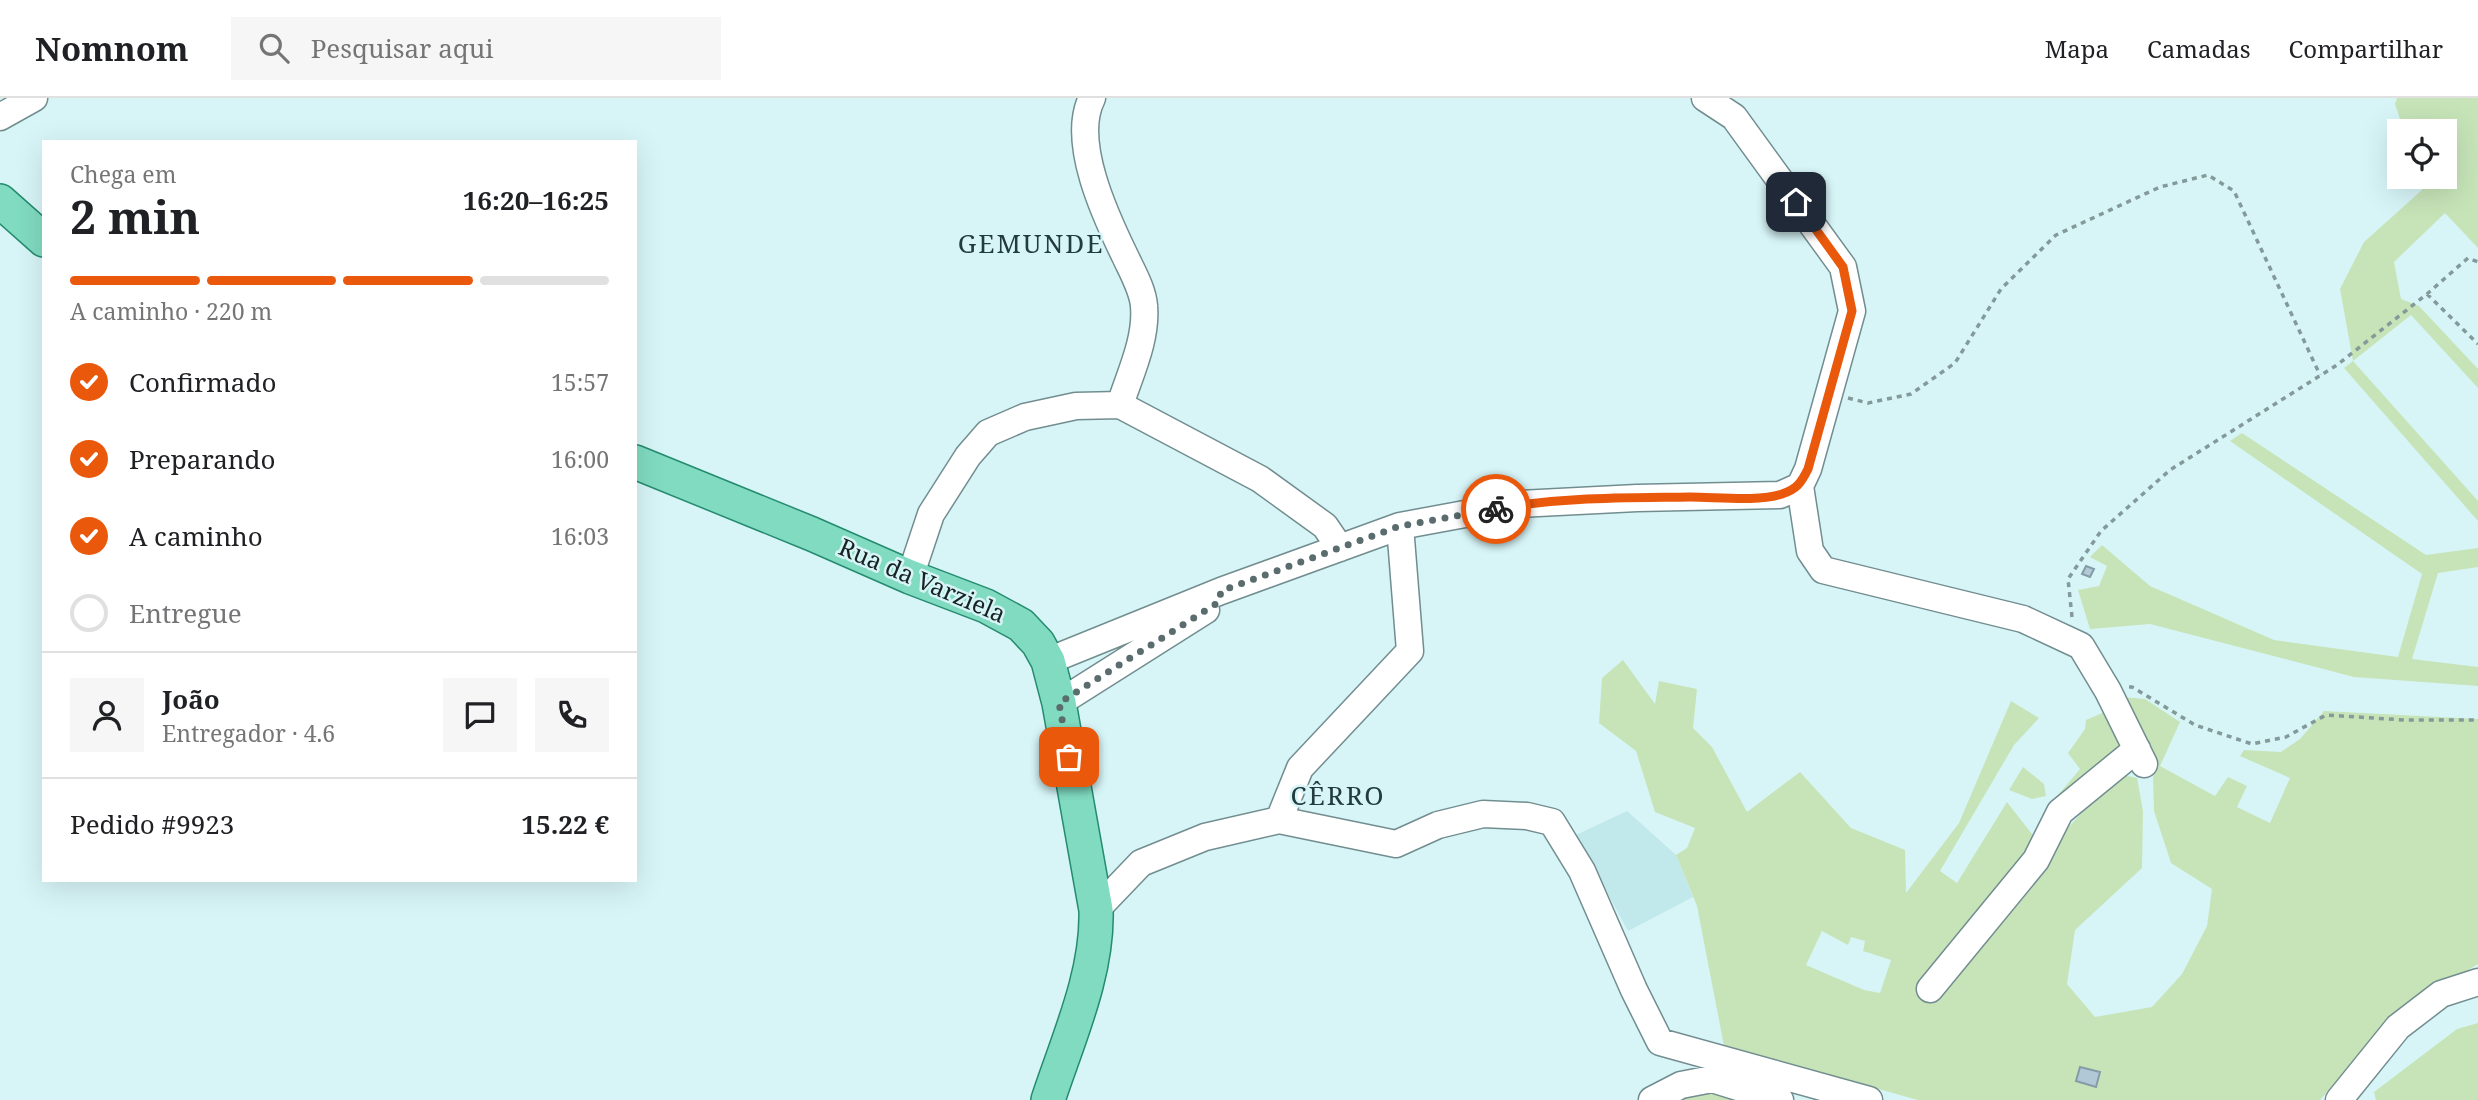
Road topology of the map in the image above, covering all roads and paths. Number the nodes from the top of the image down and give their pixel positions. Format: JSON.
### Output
{"nodes":[{"id":1,"x":34,"y":98,"type":"edge"},
{"id":2,"x":1092,"y":98,"type":"edge"},
{"id":3,"x":1704,"y":98,"type":"edge"},
{"id":4,"x":0,"y":117,"type":"edge"},
{"id":5,"x":0,"y":201,"type":"edge"},
{"id":6,"x":42,"y":238,"type":"edge"},
{"id":7,"x":2478,"y":262,"type":"edge"},
{"id":8,"x":2427,"y":294,"type":"junction"},
{"id":9,"x":2478,"y":344,"type":"edge"},
{"id":10,"x":2320,"y":375,"type":"junction"},
{"id":11,"x":1829,"y":393,"type":"junction"},
{"id":12,"x":1120,"y":405,"type":"junction"},
{"id":13,"x":637,"y":463,"type":"edge"},
{"id":14,"x":1800,"y":486,"type":"junction"},
{"id":15,"x":1400,"y":526,"type":"junction"},
{"id":16,"x":1340,"y":548,"type":"junction"},
{"id":17,"x":910,"y":577,"type":"junction"},
{"id":18,"x":1221,"y":591,"type":"junction"},
{"id":19,"x":2081,"y":646,"type":"junction"},
{"id":20,"x":1048,"y":661,"type":"junction"},
{"id":21,"x":2108,"y":691,"type":"junction"},
{"id":22,"x":1059,"y":703,"type":"junction"},
{"id":23,"x":2478,"y":720,"type":"edge"},
{"id":24,"x":1279,"y":820,"type":"junction"},
{"id":25,"x":1096,"y":910,"type":"junction"},
{"id":26,"x":2478,"y":982,"type":"edge"},
{"id":27,"x":1930,"y":989,"type":"dead end"},
{"id":28,"x":1048,"y":1100,"type":"edge"},
{"id":29,"x":1652,"y":1100,"type":"edge"},
{"id":30,"x":1780,"y":1100,"type":"edge"},
{"id":31,"x":1868,"y":1100,"type":"edge"},
{"id":32,"x":2339,"y":1100,"type":"edge"}],
"edges":[{"from":1,"to":4,"type":"street"},
{"from":2,"to":12,"type":"street"},
{"from":3,"to":11,"type":"street"},
{"from":5,"to":6,"type":"main road"},
{"from":7,"to":8,"type":"path"},
{"from":8,"to":9,"type":"path"},
{"from":8,"to":10,"type":"path"},
{"from":10,"to":11,"type":"path"},
{"from":10,"to":19,"type":"path"},
{"from":11,"to":14,"type":"street"},
{"from":12,"to":16,"type":"street"},
{"from":12,"to":17,"type":"street"},
{"from":13,"to":17,"type":"main road","name":"Rua da Varziela"},
{"from":14,"to":15,"type":"street"},
{"from":14,"to":19,"type":"street"},
{"from":15,"to":16,"type":"street"},
{"from":15,"to":24,"type":"street"},
{"from":16,"to":18,"type":"street"},
{"from":17,"to":20,"type":"main road","name":"Rua da Varziela"},
{"from":18,"to":20,"type":"street"},
{"from":18,"to":22,"type":"street"},
{"from":19,"to":21,"type":"street"},
{"from":20,"to":22,"type":"main road","name":"Rua da Varziela"},
{"from":21,"to":23,"type":"path"},
{"from":21,"to":27,"type":"street"},
{"from":22,"to":25,"type":"main road","name":"Rua da Varziela"},
{"from":24,"to":25,"type":"street"},
{"from":24,"to":31,"type":"street"},
{"from":25,"to":28,"type":"main road","name":"Rua da Varziela"},
{"from":26,"to":32,"type":"street"},
{"from":29,"to":30,"type":"street"}]}
